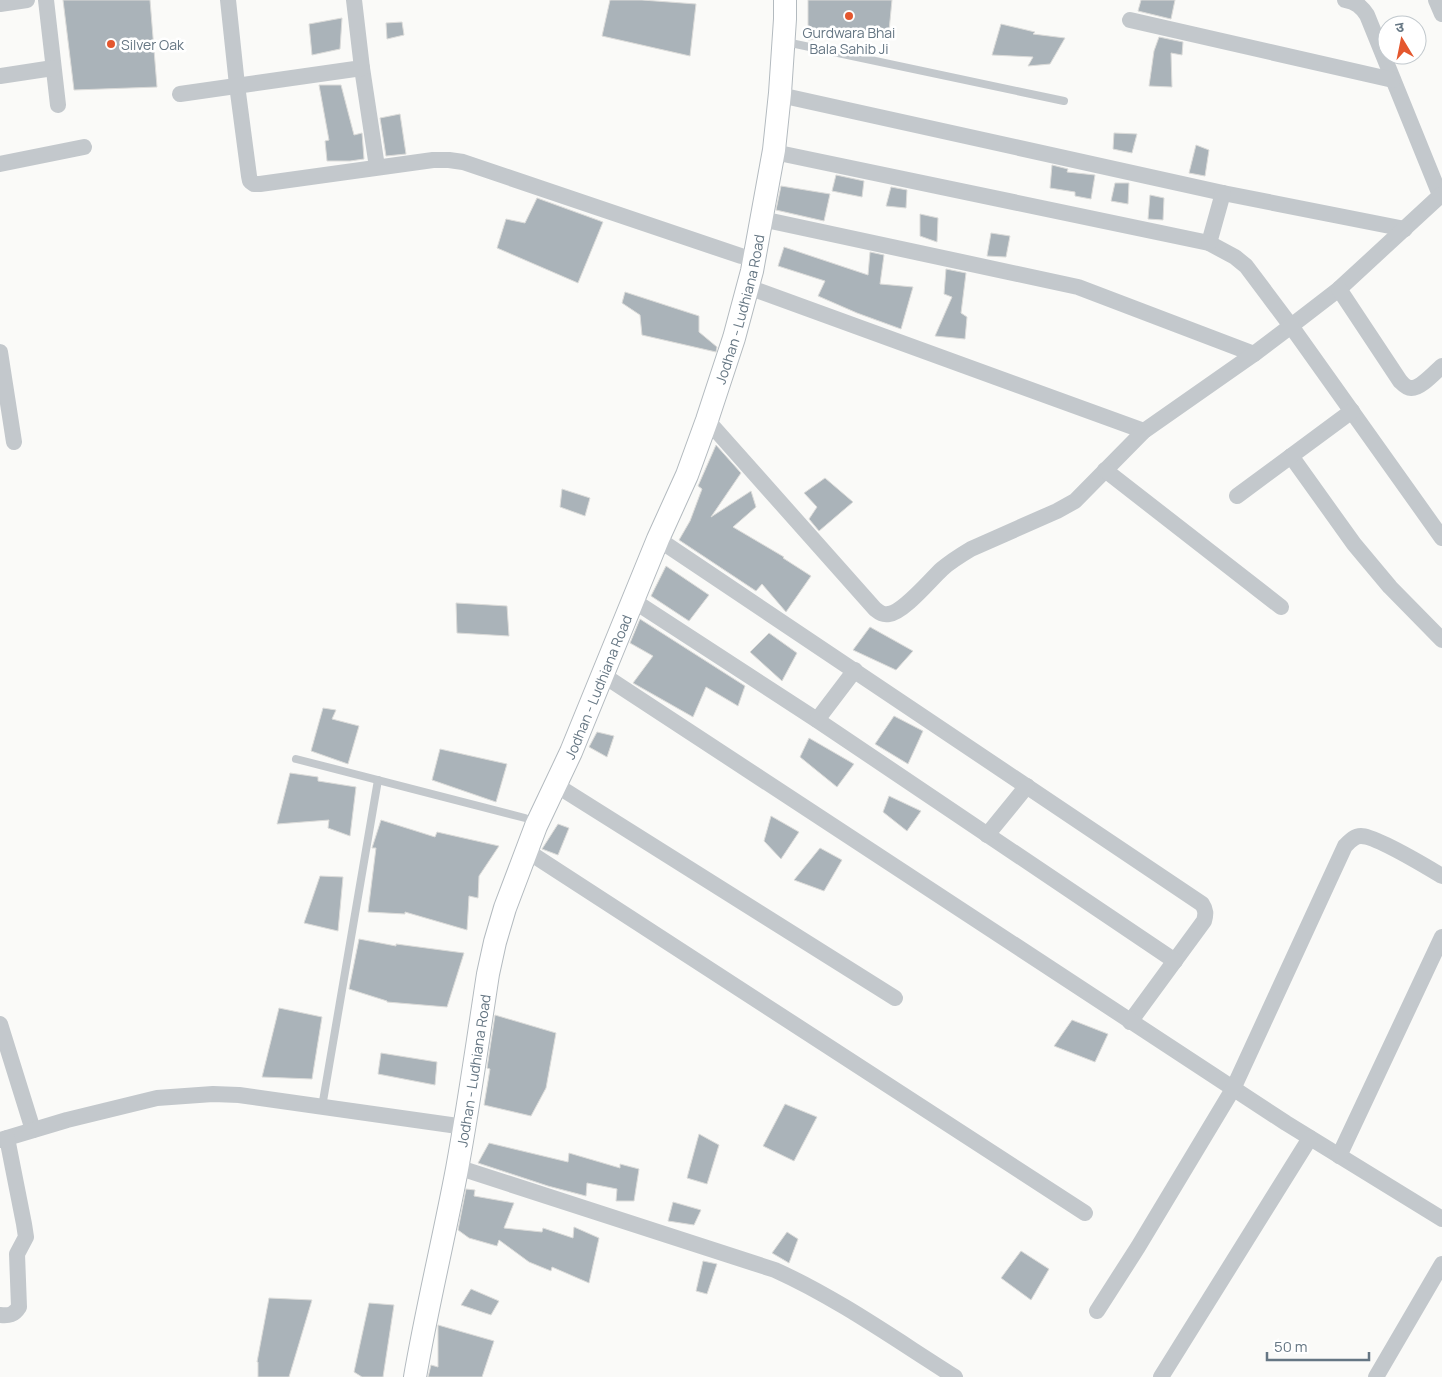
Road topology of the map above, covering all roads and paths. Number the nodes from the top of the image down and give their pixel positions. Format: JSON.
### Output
{"nodes":[{"id":1,"x":27,"y":0,"type":"edge"},
{"id":2,"x":46,"y":0,"type":"edge"},
{"id":3,"x":228,"y":0,"type":"edge"},
{"id":4,"x":354,"y":0,"type":"edge"},
{"id":5,"x":771,"y":0,"type":"edge"},
{"id":6,"x":785,"y":0,"type":"edge"},
{"id":7,"x":1345,"y":0,"type":"edge"},
{"id":8,"x":1436,"y":0,"type":"edge"},
{"id":9,"x":0,"y":4,"type":"edge"},
{"id":10,"x":1361,"y":4,"type":"edge"},
{"id":11,"x":1442,"y":14,"type":"edge"},
{"id":12,"x":1130,"y":20,"type":"dead end"},
{"id":13,"x":784,"y":42,"type":"junction"},
{"id":14,"x":54,"y":68,"type":"junction"},
{"id":15,"x":362,"y":68,"type":"junction"},
{"id":16,"x":0,"y":76,"type":"edge"},
{"id":17,"x":1393,"y":80,"type":"junction"},
{"id":18,"x":237,"y":85,"type":"junction"},
{"id":19,"x":180,"y":94,"type":"dead end"},
{"id":20,"x":780,"y":95,"type":"junction"},
{"id":21,"x":1064,"y":101,"type":"dead end"},
{"id":22,"x":58,"y":104,"type":"dead end"},
{"id":23,"x":84,"y":147,"type":"dead end"},
{"id":24,"x":774,"y":152,"type":"junction"},
{"id":25,"x":0,"y":164,"type":"edge"},
{"id":26,"x":376,"y":168,"type":"junction"},
{"id":27,"x":1223,"y":193,"type":"junction"},
{"id":28,"x":1441,"y":195,"type":"edge"},
{"id":29,"x":762,"y":219,"type":"junction"},
{"id":30,"x":1405,"y":229,"type":"junction"},
{"id":31,"x":1209,"y":243,"type":"junction"},
{"id":32,"x":741,"y":256,"type":"junction"},
{"id":33,"x":748,"y":287,"type":"junction"},
{"id":34,"x":1339,"y":289,"type":"junction"},
{"id":35,"x":1291,"y":326,"type":"junction"},
{"id":36,"x":0,"y":352,"type":"edge"},
{"id":37,"x":1254,"y":354,"type":"junction"},
{"id":38,"x":1442,"y":366,"type":"edge"},
{"id":39,"x":1352,"y":411,"type":"junction"},
{"id":40,"x":707,"y":420,"type":"junction"},
{"id":41,"x":1144,"y":431,"type":"junction"},
{"id":42,"x":14,"y":442,"type":"dead end"},
{"id":43,"x":1291,"y":456,"type":"junction"},
{"id":44,"x":1105,"y":470,"type":"junction"},
{"id":45,"x":1237,"y":496,"type":"dead end"},
{"id":46,"x":1442,"y":538,"type":"edge"},
{"id":47,"x":658,"y":539,"type":"junction"},
{"id":48,"x":634,"y":601,"type":"junction"},
{"id":49,"x":1281,"y":607,"type":"dead end"},
{"id":50,"x":1442,"y":640,"type":"edge"},
{"id":51,"x":855,"y":670,"type":"junction"},
{"id":52,"x":603,"y":675,"type":"junction"},
{"id":53,"x":817,"y":720,"type":"junction"},
{"id":54,"x":296,"y":759,"type":"dead end"},
{"id":55,"x":378,"y":780,"type":"junction"},
{"id":56,"x":556,"y":785,"type":"junction"},
{"id":57,"x":1027,"y":786,"type":"junction"},
{"id":58,"x":525,"y":818,"type":"junction"},
{"id":59,"x":987,"y":835,"type":"junction"},
{"id":60,"x":527,"y":851,"type":"junction"},
{"id":61,"x":1442,"y":876,"type":"edge"},
{"id":62,"x":1442,"y":936,"type":"edge"},
{"id":63,"x":1175,"y":961,"type":"junction"},
{"id":64,"x":895,"y":998,"type":"dead end"},
{"id":65,"x":1130,"y":1022,"type":"junction"},
{"id":66,"x":0,"y":1024,"type":"edge"},
{"id":67,"x":1233,"y":1089,"type":"junction"},
{"id":68,"x":322,"y":1107,"type":"junction"},
{"id":69,"x":458,"y":1126,"type":"junction"},
{"id":70,"x":33,"y":1130,"type":"junction"},
{"id":71,"x":1310,"y":1138,"type":"junction"},
{"id":72,"x":4,"y":1139,"type":"edge"},
{"id":73,"x":1339,"y":1156,"type":"junction"},
{"id":74,"x":457,"y":1167,"type":"junction"},
{"id":75,"x":1085,"y":1213,"type":"dead end"},
{"id":76,"x":1442,"y":1219,"type":"edge"},
{"id":77,"x":1442,"y":1264,"type":"edge"},
{"id":78,"x":1097,"y":1311,"type":"dead end"},
{"id":79,"x":0,"y":1316,"type":"edge"},
{"id":80,"x":401,"y":1377,"type":"edge"},
{"id":81,"x":415,"y":1377,"type":"edge"},
{"id":82,"x":955,"y":1377,"type":"edge"},
{"id":83,"x":1161,"y":1377,"type":"edge"},
{"id":84,"x":1376,"y":1377,"type":"edge"}],
"edges":[{"from":1,"to":9,"type":"street"},
{"from":2,"to":14,"type":"street"},
{"from":3,"to":18,"type":"street"},
{"from":4,"to":15,"type":"street"},
{"from":5,"to":32,"type":"street","name":"Jodhan - Ludhiana Road"},
{"from":6,"to":13,"type":"street","name":"Jodhan - Ludhiana Road"},
{"from":7,"to":10,"type":"street"},
{"from":8,"to":11,"type":"street"},
{"from":10,"to":17,"type":"street"},
{"from":12,"to":17,"type":"street"},
{"from":13,"to":20,"type":"street","name":"Jodhan - Ludhiana Road"},
{"from":13,"to":21,"type":"lane"},
{"from":14,"to":16,"type":"street"},
{"from":14,"to":22,"type":"street"},
{"from":15,"to":18,"type":"street"},
{"from":15,"to":26,"type":"street"},
{"from":17,"to":28,"type":"street"},
{"from":18,"to":19,"type":"street"},
{"from":18,"to":26,"type":"street"},
{"from":20,"to":24,"type":"street","name":"Jodhan - Ludhiana Road"},
{"from":20,"to":27,"type":"street"},
{"from":23,"to":25,"type":"street"},
{"from":24,"to":29,"type":"street","name":"Jodhan - Ludhiana Road"},
{"from":24,"to":31,"type":"street"},
{"from":26,"to":32,"type":"street"},
{"from":27,"to":30,"type":"street"},
{"from":27,"to":31,"type":"street"},
{"from":28,"to":30,"type":"street"},
{"from":29,"to":33,"type":"street","name":"Jodhan - Ludhiana Road"},
{"from":29,"to":37,"type":"street"},
{"from":30,"to":34,"type":"street"},
{"from":31,"to":35,"type":"street"},
{"from":32,"to":58,"type":"street","name":"Jodhan - Ludhiana Road"},
{"from":33,"to":40,"type":"street","name":"Jodhan - Ludhiana Road"},
{"from":33,"to":41,"type":"street"},
{"from":34,"to":35,"type":"street"},
{"from":34,"to":38,"type":"street"},
{"from":35,"to":37,"type":"street"},
{"from":35,"to":39,"type":"street"},
{"from":36,"to":42,"type":"street"},
{"from":37,"to":41,"type":"street"},
{"from":39,"to":43,"type":"street"},
{"from":39,"to":46,"type":"street"},
{"from":40,"to":44,"type":"street"},
{"from":40,"to":47,"type":"street","name":"Jodhan - Ludhiana Road"},
{"from":41,"to":44,"type":"street"},
{"from":43,"to":45,"type":"street"},
{"from":43,"to":50,"type":"street"},
{"from":44,"to":49,"type":"street"},
{"from":47,"to":48,"type":"street","name":"Jodhan - Ludhiana Road"},
{"from":47,"to":51,"type":"street"},
{"from":48,"to":52,"type":"street","name":"Jodhan - Ludhiana Road"},
{"from":48,"to":53,"type":"street"},
{"from":51,"to":53,"type":"street"},
{"from":51,"to":57,"type":"street"},
{"from":52,"to":56,"type":"street","name":"Jodhan - Ludhiana Road"},
{"from":52,"to":65,"type":"street"},
{"from":53,"to":59,"type":"street"},
{"from":54,"to":55,"type":"lane"},
{"from":55,"to":58,"type":"lane"},
{"from":55,"to":68,"type":"lane"},
{"from":56,"to":60,"type":"street","name":"Jodhan - Ludhiana Road"},
{"from":56,"to":64,"type":"street"},
{"from":57,"to":59,"type":"street"},
{"from":57,"to":63,"type":"street"},
{"from":58,"to":69,"type":"street","name":"Jodhan - Ludhiana Road"},
{"from":59,"to":63,"type":"street"},
{"from":60,"to":69,"type":"street","name":"Jodhan - Ludhiana Road"},
{"from":60,"to":75,"type":"street"},
{"from":61,"to":67,"type":"street"},
{"from":62,"to":73,"type":"street"},
{"from":63,"to":65,"type":"street"},
{"from":65,"to":67,"type":"street"},
{"from":66,"to":70,"type":"street"},
{"from":67,"to":71,"type":"street"},
{"from":67,"to":78,"type":"street"},
{"from":68,"to":69,"type":"street"},
{"from":68,"to":70,"type":"street"},
{"from":69,"to":74,"type":"street","name":"Jodhan - Ludhiana Road"},
{"from":69,"to":80,"type":"street","name":"Jodhan - Ludhiana Road"},
{"from":70,"to":72,"type":"street"},
{"from":71,"to":73,"type":"street"},
{"from":71,"to":83,"type":"street"},
{"from":72,"to":79,"type":"street"},
{"from":73,"to":76,"type":"street"},
{"from":74,"to":81,"type":"street","name":"Jodhan - Ludhiana Road"},
{"from":74,"to":82,"type":"street"},
{"from":77,"to":84,"type":"street"}]}
